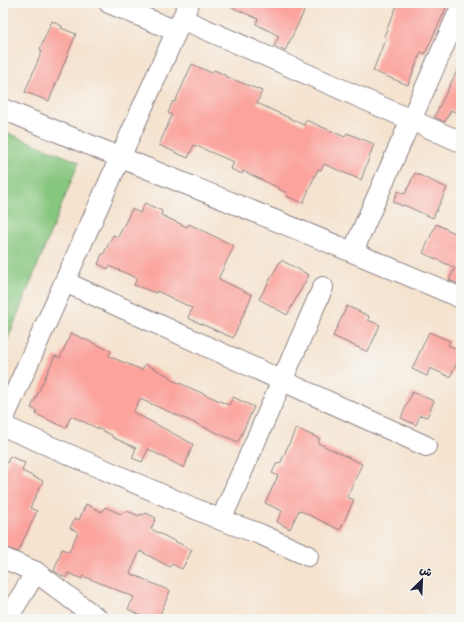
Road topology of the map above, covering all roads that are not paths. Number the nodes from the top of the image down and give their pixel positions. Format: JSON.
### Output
{"nodes":[{"id":1,"x":109,"y":3,"type":"edge"},
{"id":2,"x":461,"y":7,"type":"edge"},
{"id":3,"x":182,"y":18,"type":"edge"},
{"id":4,"x":3,"y":109,"type":"edge"},
{"id":5,"x":411,"y":120,"type":"junction"},
{"id":6,"x":461,"y":142,"type":"edge"},
{"id":7,"x":120,"y":158,"type":"junction"},
{"id":8,"x":353,"y":251,"type":"junction"},
{"id":9,"x":65,"y":282,"type":"junction"},
{"id":10,"x":323,"y":288,"type":"dead end"},
{"id":11,"x":461,"y":298,"type":"edge"},
{"id":12,"x":282,"y":381,"type":"junction"},
{"id":13,"x":3,"y":420,"type":"edge"},
{"id":14,"x":3,"y":426,"type":"edge"},
{"id":15,"x":426,"y":446,"type":"dead end"},
{"id":16,"x":222,"y":520,"type":"junction"},
{"id":17,"x":308,"y":556,"type":"dead end"},
{"id":18,"x":3,"y":558,"type":"edge"},
{"id":19,"x":36,"y":572,"type":"junction"},
{"id":20,"x":7,"y":619,"type":"edge"},
{"id":21,"x":98,"y":619,"type":"edge"}],
"edges":[{"from":1,"to":3,"type":"street"},
{"from":2,"to":5,"type":"street"},
{"from":3,"to":5,"type":"street"},
{"from":3,"to":7,"type":"street"},
{"from":4,"to":7,"type":"street"},
{"from":5,"to":6,"type":"street"},
{"from":5,"to":8,"type":"street"},
{"from":7,"to":8,"type":"street"},
{"from":7,"to":9,"type":"street"},
{"from":8,"to":11,"type":"street"},
{"from":9,"to":12,"type":"street"},
{"from":9,"to":13,"type":"street"},
{"from":10,"to":12,"type":"street"},
{"from":12,"to":15,"type":"street"},
{"from":12,"to":16,"type":"street"},
{"from":14,"to":16,"type":"street"},
{"from":16,"to":17,"type":"street"},
{"from":18,"to":19,"type":"street"},
{"from":19,"to":20,"type":"street"},
{"from":19,"to":21,"type":"street"}]}
